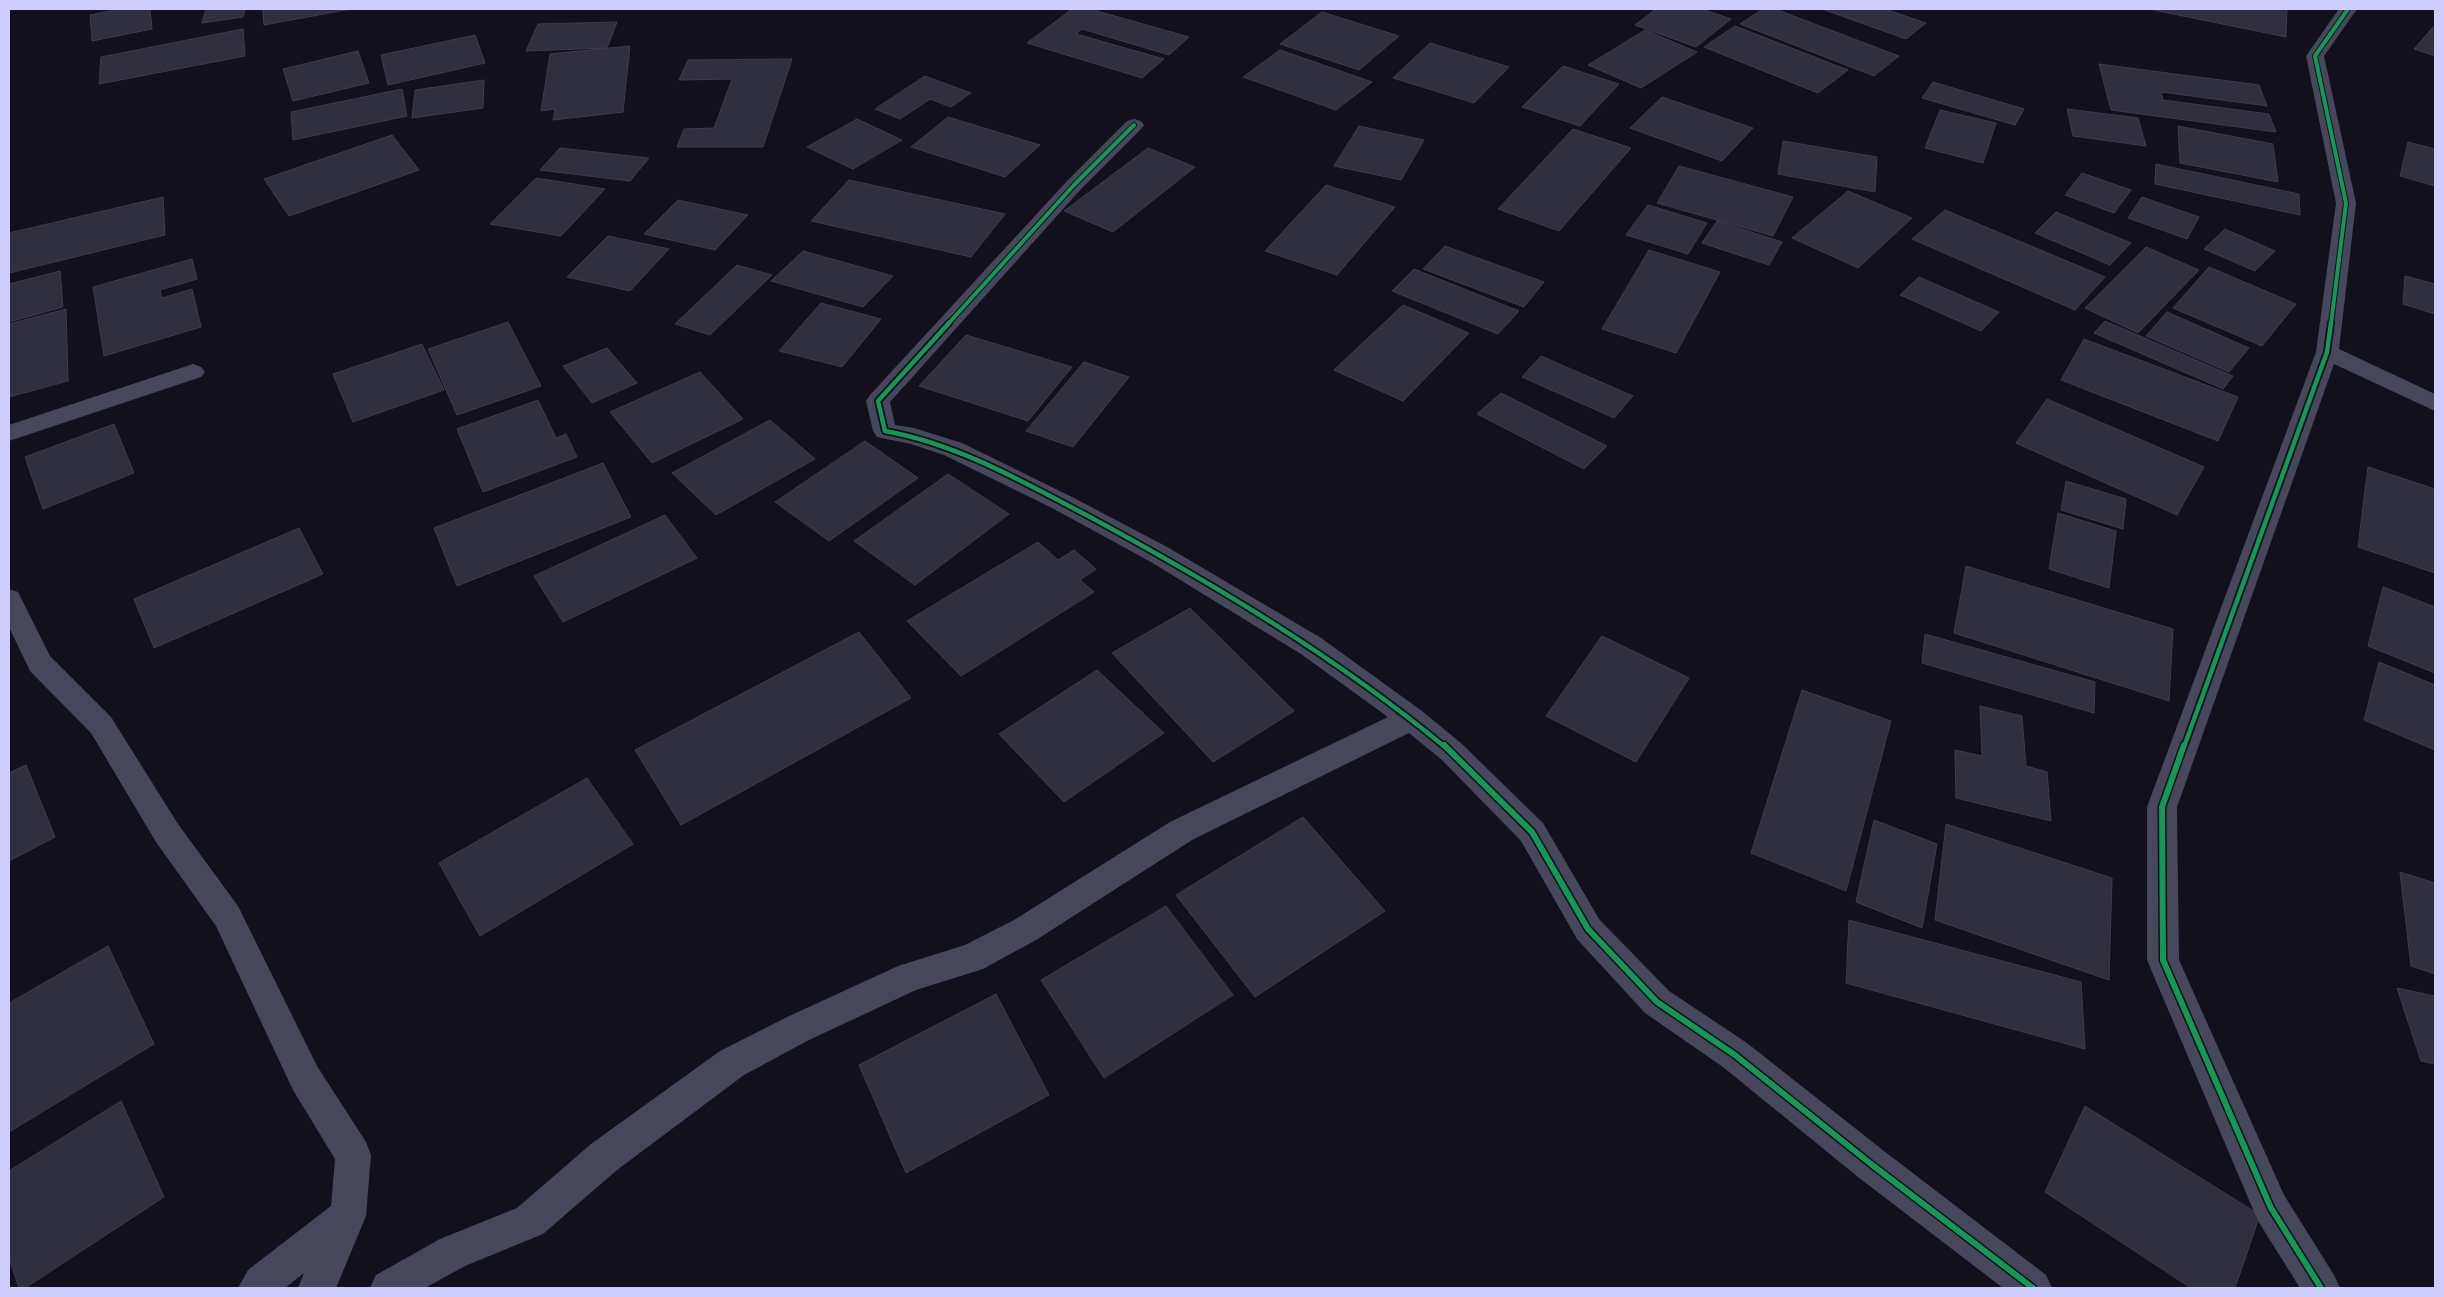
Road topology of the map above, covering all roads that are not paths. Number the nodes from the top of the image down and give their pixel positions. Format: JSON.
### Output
{"nodes":[{"id":1,"x":2348,"y":9,"type":"edge"},
{"id":2,"x":1134,"y":124,"type":"dead end"},
{"id":3,"x":2327,"y":352,"type":"junction"},
{"id":4,"x":193,"y":372,"type":"dead end"},
{"id":5,"x":2435,"y":403,"type":"edge"},
{"id":6,"x":9,"y":434,"type":"edge"},
{"id":7,"x":9,"y":599,"type":"edge"},
{"id":8,"x":1412,"y":719,"type":"junction"},
{"id":9,"x":348,"y":1216,"type":"junction"},
{"id":10,"x":257,"y":1288,"type":"edge"},
{"id":11,"x":317,"y":1288,"type":"edge"},
{"id":12,"x":389,"y":1288,"type":"edge"},
{"id":13,"x":2032,"y":1288,"type":"edge"},
{"id":14,"x":2321,"y":1288,"type":"edge"}],
"edges":[{"from":1,"to":3,"type":"street"},
{"from":2,"to":8,"type":"street"},
{"from":3,"to":5,"type":"street"},
{"from":3,"to":14,"type":"street"},
{"from":4,"to":6,"type":"street"},
{"from":7,"to":9,"type":"street"},
{"from":8,"to":12,"type":"street"},
{"from":8,"to":13,"type":"street"},
{"from":9,"to":10,"type":"street"},
{"from":9,"to":11,"type":"street"}]}
